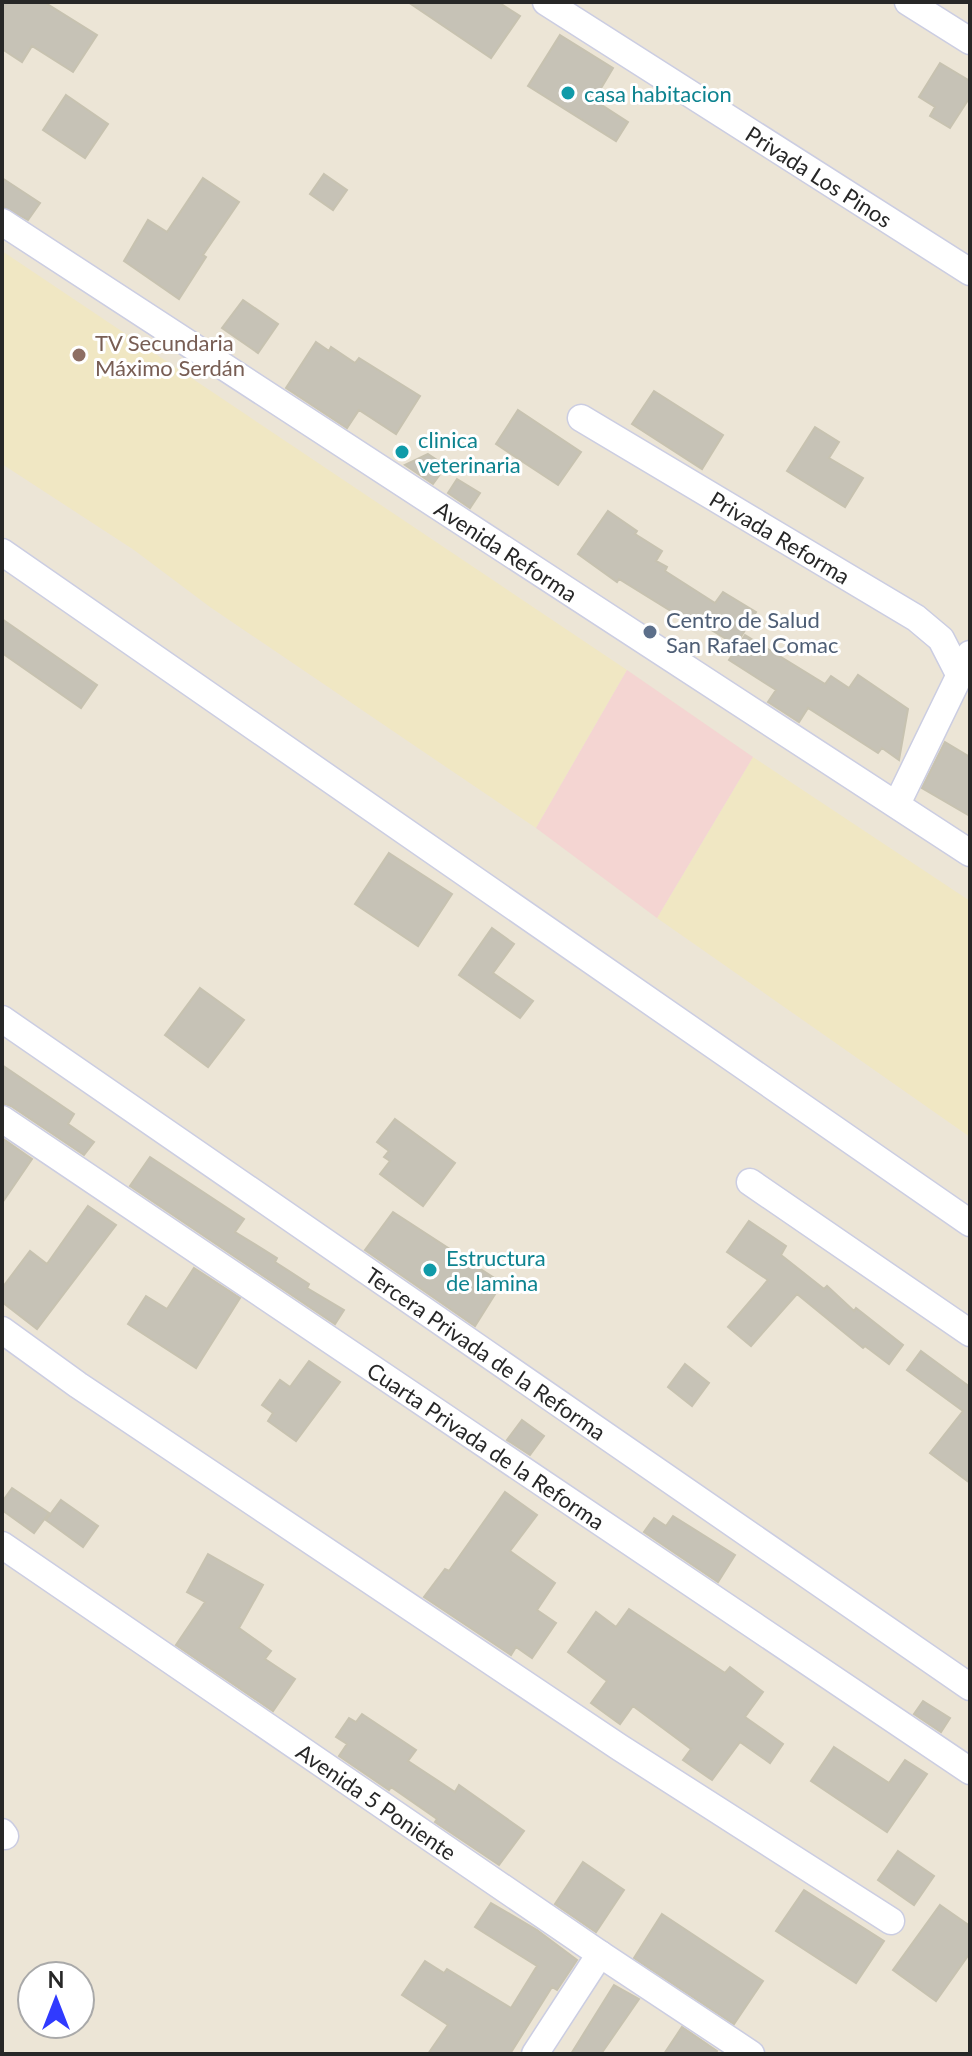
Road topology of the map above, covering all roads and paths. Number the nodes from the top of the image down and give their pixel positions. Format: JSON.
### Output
{"nodes":[{"id":1,"x":546,"y":2,"type":"edge"},
{"id":2,"x":908,"y":2,"type":"edge"},
{"id":3,"x":970,"y":41,"type":"edge"},
{"id":4,"x":2,"y":222,"type":"edge"},
{"id":5,"x":970,"y":272,"type":"edge"},
{"id":6,"x":581,"y":418,"type":"dead end"},
{"id":7,"x":2,"y":552,"type":"edge"},
{"id":8,"x":965,"y":664,"type":"edge"},
{"id":9,"x":897,"y":804,"type":"junction"},
{"id":10,"x":970,"y":853,"type":"edge"},
{"id":11,"x":2,"y":1019,"type":"edge"},
{"id":12,"x":2,"y":1119,"type":"edge"},
{"id":13,"x":750,"y":1182,"type":"dead end"},
{"id":14,"x":970,"y":1223,"type":"edge"},
{"id":15,"x":2,"y":1330,"type":"edge"},
{"id":16,"x":970,"y":1333,"type":"edge"},
{"id":17,"x":2,"y":1545,"type":"edge"},
{"id":18,"x":970,"y":1687,"type":"edge"},
{"id":19,"x":970,"y":1771,"type":"edge"},
{"id":20,"x":891,"y":1921,"type":"dead end"},
{"id":21,"x":600,"y":1954,"type":"junction"},
{"id":22,"x":535,"y":2054,"type":"edge"},
{"id":23,"x":751,"y":2054,"type":"edge"}],
"edges":[{"from":1,"to":5,"type":"street","name":"Privada Los Pinos"},
{"from":2,"to":3,"type":"street"},
{"from":4,"to":9,"type":"street","name":"Avenida Reforma"},
{"from":6,"to":8,"type":"street","name":"Privada Reforma"},
{"from":7,"to":14,"type":"street"},
{"from":8,"to":9,"type":"street"},
{"from":9,"to":10,"type":"street","name":"Avenida Reforma"},
{"from":11,"to":18,"type":"street","name":"Tercera Privada de la Reforma"},
{"from":12,"to":19,"type":"street","name":"Cuarta Privada de la Reforma"},
{"from":13,"to":16,"type":"street"},
{"from":15,"to":20,"type":"street"},
{"from":17,"to":21,"type":"street","name":"Avenida 5 Poniente"},
{"from":21,"to":22,"type":"street"},
{"from":21,"to":23,"type":"street","name":"Avenida 5 Poniente"}]}
